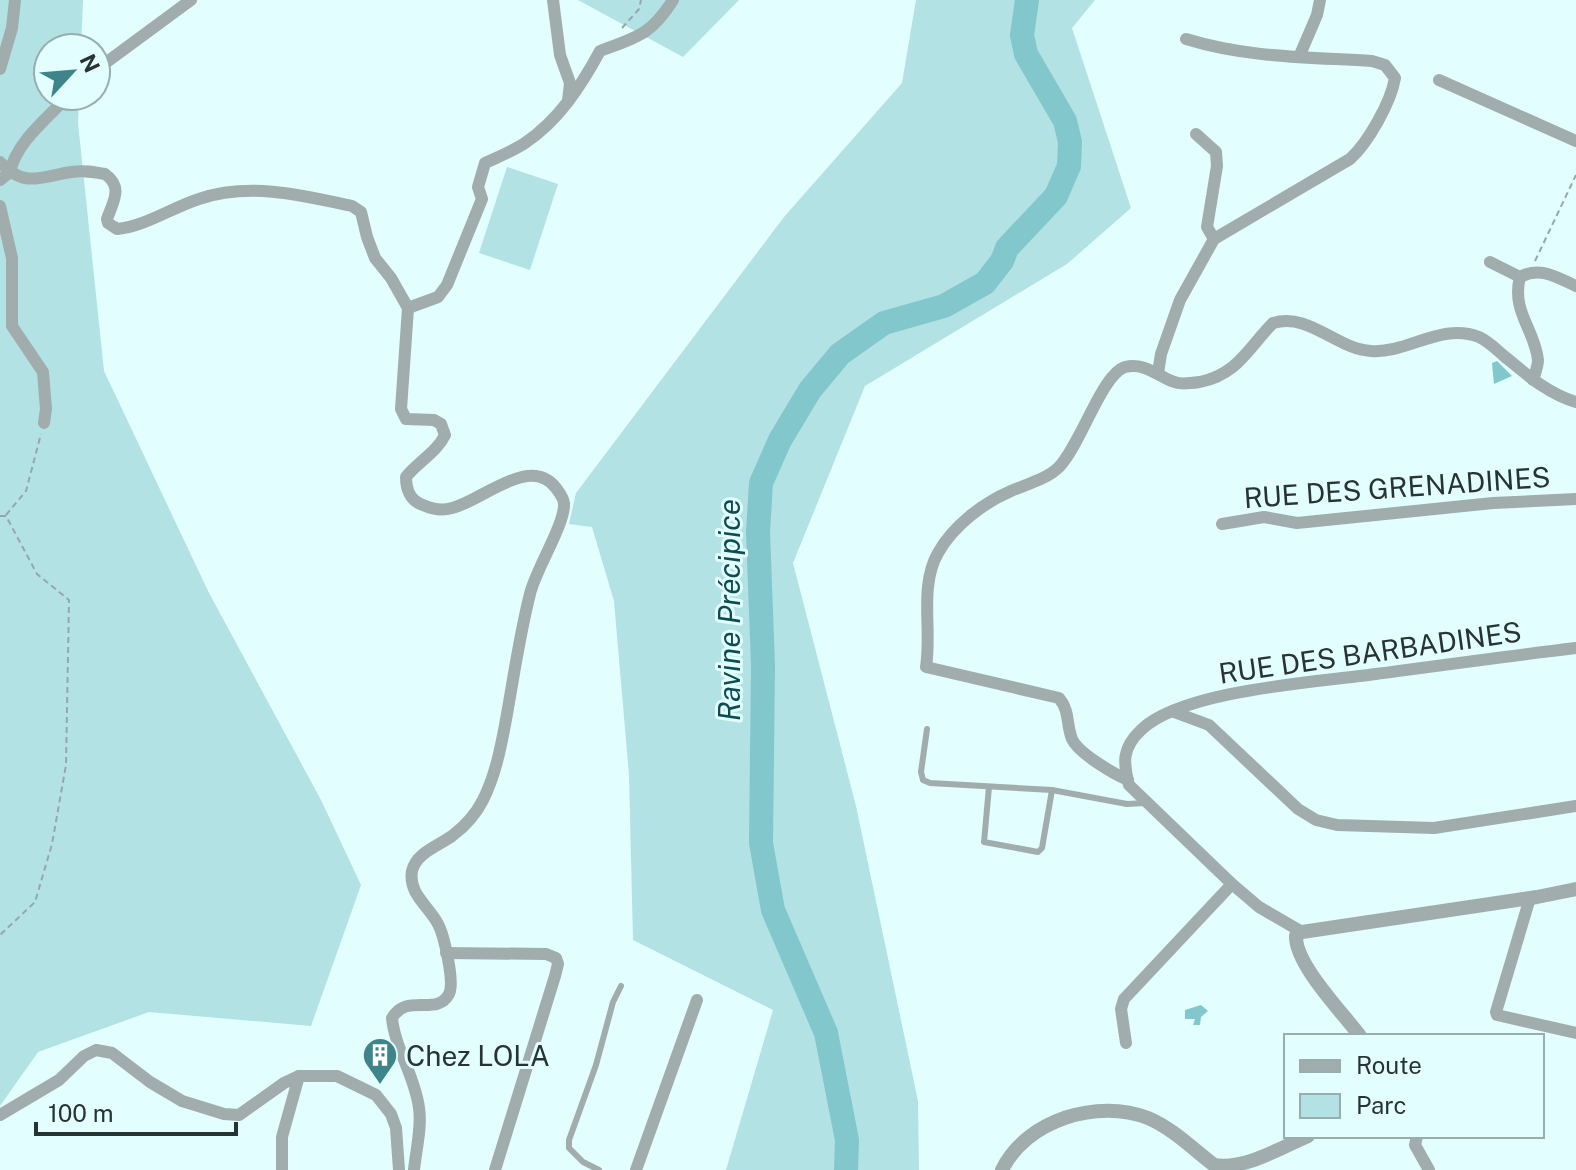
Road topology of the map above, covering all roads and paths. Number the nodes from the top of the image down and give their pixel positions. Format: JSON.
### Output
{"nodes":[{"id":1,"x":15,"y":0,"type":"edge"},
{"id":2,"x":191,"y":0,"type":"edge"},
{"id":3,"x":553,"y":0,"type":"edge"},
{"id":4,"x":641,"y":0,"type":"edge"},
{"id":5,"x":673,"y":0,"type":"edge"},
{"id":6,"x":1320,"y":0,"type":"edge"},
{"id":7,"x":620,"y":30,"type":"dead end"},
{"id":8,"x":1186,"y":39,"type":"dead end"},
{"id":9,"x":1299,"y":57,"type":"junction"},
{"id":10,"x":112,"y":58,"type":"edge"},
{"id":11,"x":0,"y":69,"type":"edge"},
{"id":12,"x":1439,"y":80,"type":"dead end"},
{"id":13,"x":568,"y":104,"type":"junction"},
{"id":14,"x":53,"y":112,"type":"edge"},
{"id":15,"x":1196,"y":134,"type":"dead end"},
{"id":16,"x":1576,"y":141,"type":"edge"},
{"id":17,"x":0,"y":162,"type":"edge"},
{"id":18,"x":1576,"y":175,"type":"edge"},
{"id":19,"x":5,"y":176,"type":"edge"},
{"id":20,"x":0,"y":206,"type":"edge"},
{"id":21,"x":1214,"y":239,"type":"junction"},
{"id":22,"x":1490,"y":262,"type":"dead end"},
{"id":23,"x":1525,"y":274,"type":"junction"},
{"id":24,"x":1576,"y":286,"type":"edge"},
{"id":25,"x":408,"y":308,"type":"junction"},
{"id":26,"x":1158,"y":373,"type":"junction"},
{"id":27,"x":1533,"y":380,"type":"junction"},
{"id":28,"x":1576,"y":402,"type":"edge"},
{"id":29,"x":44,"y":423,"type":"joint"},
{"id":30,"x":1576,"y":499,"type":"edge"},
{"id":31,"x":0,"y":516,"type":"edge"},
{"id":32,"x":6,"y":516,"type":"junction"},
{"id":33,"x":1222,"y":524,"type":"dead end"},
{"id":34,"x":1576,"y":648,"type":"edge"},
{"id":35,"x":1174,"y":712,"type":"junction"},
{"id":36,"x":927,"y":729,"type":"dead end"},
{"id":37,"x":1128,"y":780,"type":"junction"},
{"id":38,"x":989,"y":787,"type":"junction"},
{"id":39,"x":1052,"y":790,"type":"junction"},
{"id":40,"x":1146,"y":803,"type":"junction"},
{"id":41,"x":1576,"y":806,"type":"edge"},
{"id":42,"x":1232,"y":884,"type":"junction"},
{"id":43,"x":1576,"y":889,"type":"edge"},
{"id":44,"x":1530,"y":898,"type":"junction"},
{"id":45,"x":1302,"y":932,"type":"junction"},
{"id":46,"x":0,"y":935,"type":"edge"},
{"id":47,"x":446,"y":953,"type":"junction"},
{"id":48,"x":621,"y":986,"type":"dead end"},
{"id":49,"x":697,"y":1000,"type":"dead end"},
{"id":50,"x":1576,"y":1033,"type":"edge"},
{"id":51,"x":1358,"y":1034,"type":"edge"},
{"id":52,"x":1126,"y":1043,"type":"dead end"},
{"id":53,"x":299,"y":1076,"type":"junction"},
{"id":54,"x":0,"y":1115,"type":"edge"},
{"id":55,"x":1303,"y":1138,"type":"edge"},
{"id":56,"x":1417,"y":1138,"type":"edge"},
{"id":57,"x":282,"y":1170,"type":"edge"},
{"id":58,"x":399,"y":1170,"type":"edge"},
{"id":59,"x":414,"y":1170,"type":"edge"},
{"id":60,"x":495,"y":1170,"type":"edge"},
{"id":61,"x":599,"y":1170,"type":"edge"},
{"id":62,"x":636,"y":1170,"type":"edge"},
{"id":63,"x":1002,"y":1170,"type":"edge"},
{"id":64,"x":1429,"y":1170,"type":"edge"}],
"edges":[{"from":1,"to":11,"type":"street"},
{"from":2,"to":10,"type":"street"},
{"from":3,"to":13,"type":"street"},
{"from":4,"to":7,"type":"path"},
{"from":5,"to":13,"type":"street"},
{"from":6,"to":9,"type":"street"},
{"from":8,"to":9,"type":"street"},
{"from":9,"to":21,"type":"street"},
{"from":12,"to":16,"type":"street"},
{"from":13,"to":25,"type":"street"},
{"from":14,"to":19,"type":"street"},
{"from":15,"to":21,"type":"street"},
{"from":17,"to":19,"type":"street"},
{"from":18,"to":23,"type":"path"},
{"from":19,"to":25,"type":"street"},
{"from":20,"to":29,"type":"street"},
{"from":21,"to":26,"type":"street"},
{"from":22,"to":23,"type":"street"},
{"from":23,"to":24,"type":"street"},
{"from":23,"to":27,"type":"street"},
{"from":25,"to":47,"type":"street"},
{"from":26,"to":27,"type":"street"},
{"from":26,"to":37,"type":"street"},
{"from":27,"to":28,"type":"street"},
{"from":29,"to":32,"type":"path"},
{"from":30,"to":33,"type":"street","name":"RUE DES GRENADINES"},
{"from":31,"to":32,"type":"path"},
{"from":32,"to":46,"type":"path"},
{"from":34,"to":35,"type":"street","name":"RUE DES BARBADINES"},
{"from":35,"to":37,"type":"street","name":"RUE DES BARBADINES"},
{"from":35,"to":41,"type":"street"},
{"from":36,"to":38,"type":"lane"},
{"from":37,"to":40,"type":"street"},
{"from":38,"to":39,"type":"lane"},
{"from":38,"to":39,"type":"lane"},
{"from":39,"to":40,"type":"lane"},
{"from":40,"to":42,"type":"street"},
{"from":42,"to":45,"type":"street"},
{"from":42,"to":52,"type":"street"},
{"from":43,"to":44,"type":"street"},
{"from":44,"to":45,"type":"street"},
{"from":44,"to":50,"type":"street"},
{"from":45,"to":51,"type":"street"},
{"from":47,"to":59,"type":"street"},
{"from":47,"to":60,"type":"street"},
{"from":48,"to":61,"type":"lane"},
{"from":49,"to":62,"type":"street"},
{"from":53,"to":54,"type":"street"},
{"from":53,"to":57,"type":"street"},
{"from":53,"to":58,"type":"street"},
{"from":55,"to":63,"type":"street"},
{"from":56,"to":64,"type":"street"}]}
